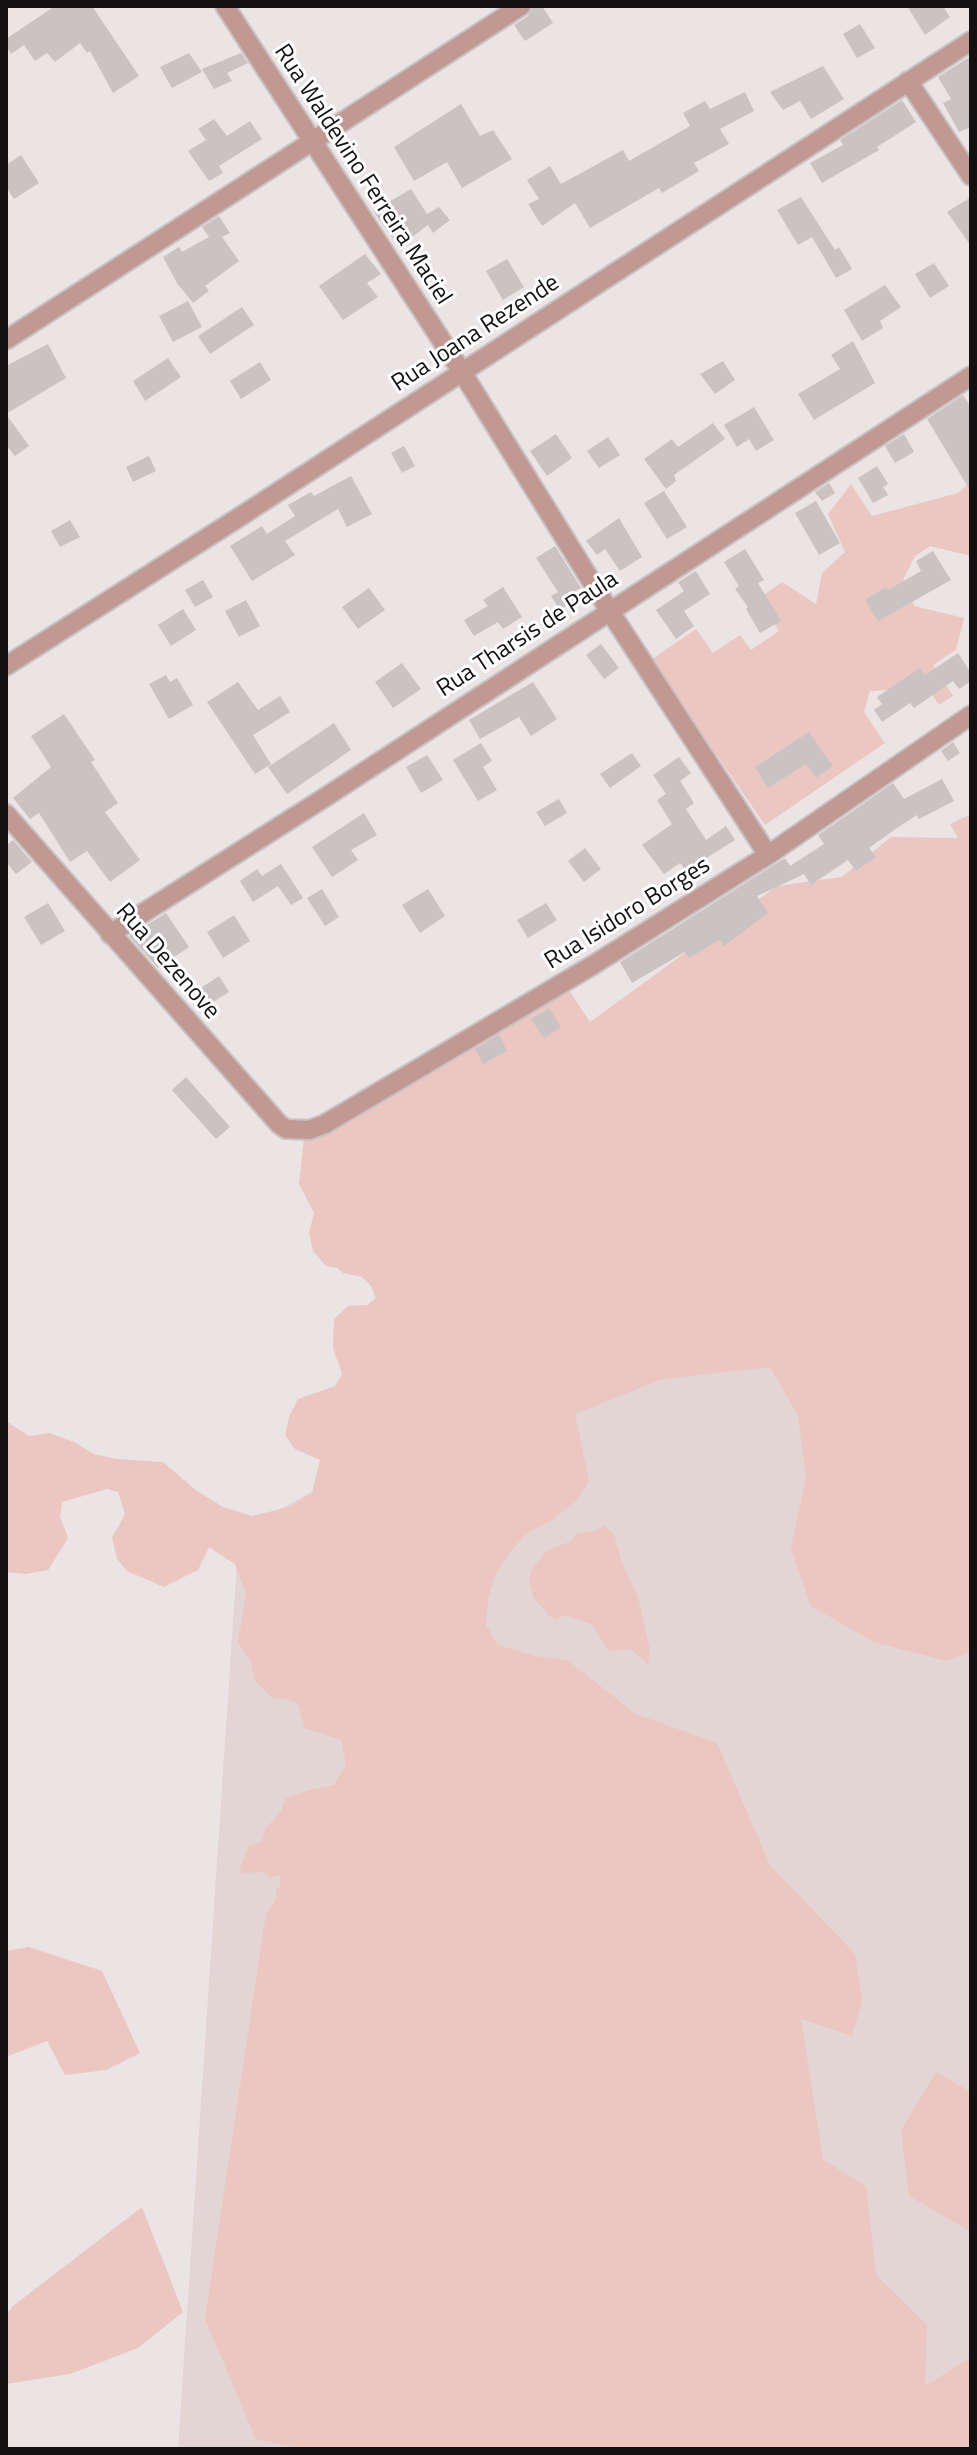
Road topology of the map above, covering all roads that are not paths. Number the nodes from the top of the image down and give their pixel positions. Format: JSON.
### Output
{"nodes":[{"id":1,"x":225,"y":6,"type":"edge"},
{"id":2,"x":521,"y":6,"type":"edge"},
{"id":3,"x":971,"y":41,"type":"edge"},
{"id":4,"x":908,"y":81,"type":"junction"},
{"id":5,"x":310,"y":141,"type":"junction"},
{"id":6,"x":971,"y":176,"type":"edge"},
{"id":7,"x":6,"y":340,"type":"edge"},
{"id":8,"x":462,"y":372,"type":"junction"},
{"id":9,"x":971,"y":376,"type":"edge"},
{"id":10,"x":609,"y":610,"type":"junction"},
{"id":11,"x":6,"y":666,"type":"edge"},
{"id":12,"x":971,"y":715,"type":"edge"},
{"id":13,"x":6,"y":814,"type":"edge"},
{"id":14,"x":768,"y":855,"type":"junction"},
{"id":15,"x":110,"y":934,"type":"junction"},
{"id":16,"x":299,"y":1130,"type":"joint"}],
"edges":[{"from":1,"to":5,"type":"street","name":"Rua Waldevino Ferreira Maciel"},
{"from":2,"to":5,"type":"street"},
{"from":3,"to":4,"type":"street","name":"Rua Joana Rezende"},
{"from":4,"to":6,"type":"street"},
{"from":4,"to":8,"type":"street","name":"Rua Joana Rezende"},
{"from":5,"to":7,"type":"street"},
{"from":5,"to":8,"type":"street","name":"Rua Waldevino Ferreira Maciel"},
{"from":8,"to":10,"type":"street","name":"Rua Waldevino Ferreira Maciel"},
{"from":8,"to":11,"type":"street","name":"Rua Joana Rezende"},
{"from":9,"to":10,"type":"street","name":"Rua Tharsis de Paula"},
{"from":10,"to":14,"type":"street","name":"Rua Waldevino Ferreira Maciel"},
{"from":10,"to":15,"type":"street","name":"Rua Tharsis de Paula"},
{"from":12,"to":14,"type":"street","name":"Rua Isidoro Borges"},
{"from":13,"to":15,"type":"street","name":"Rua Dezenove"},
{"from":14,"to":16,"type":"street","name":"Rua Isidoro Borges"},
{"from":15,"to":16,"type":"street","name":"Rua Dezenove"}]}
